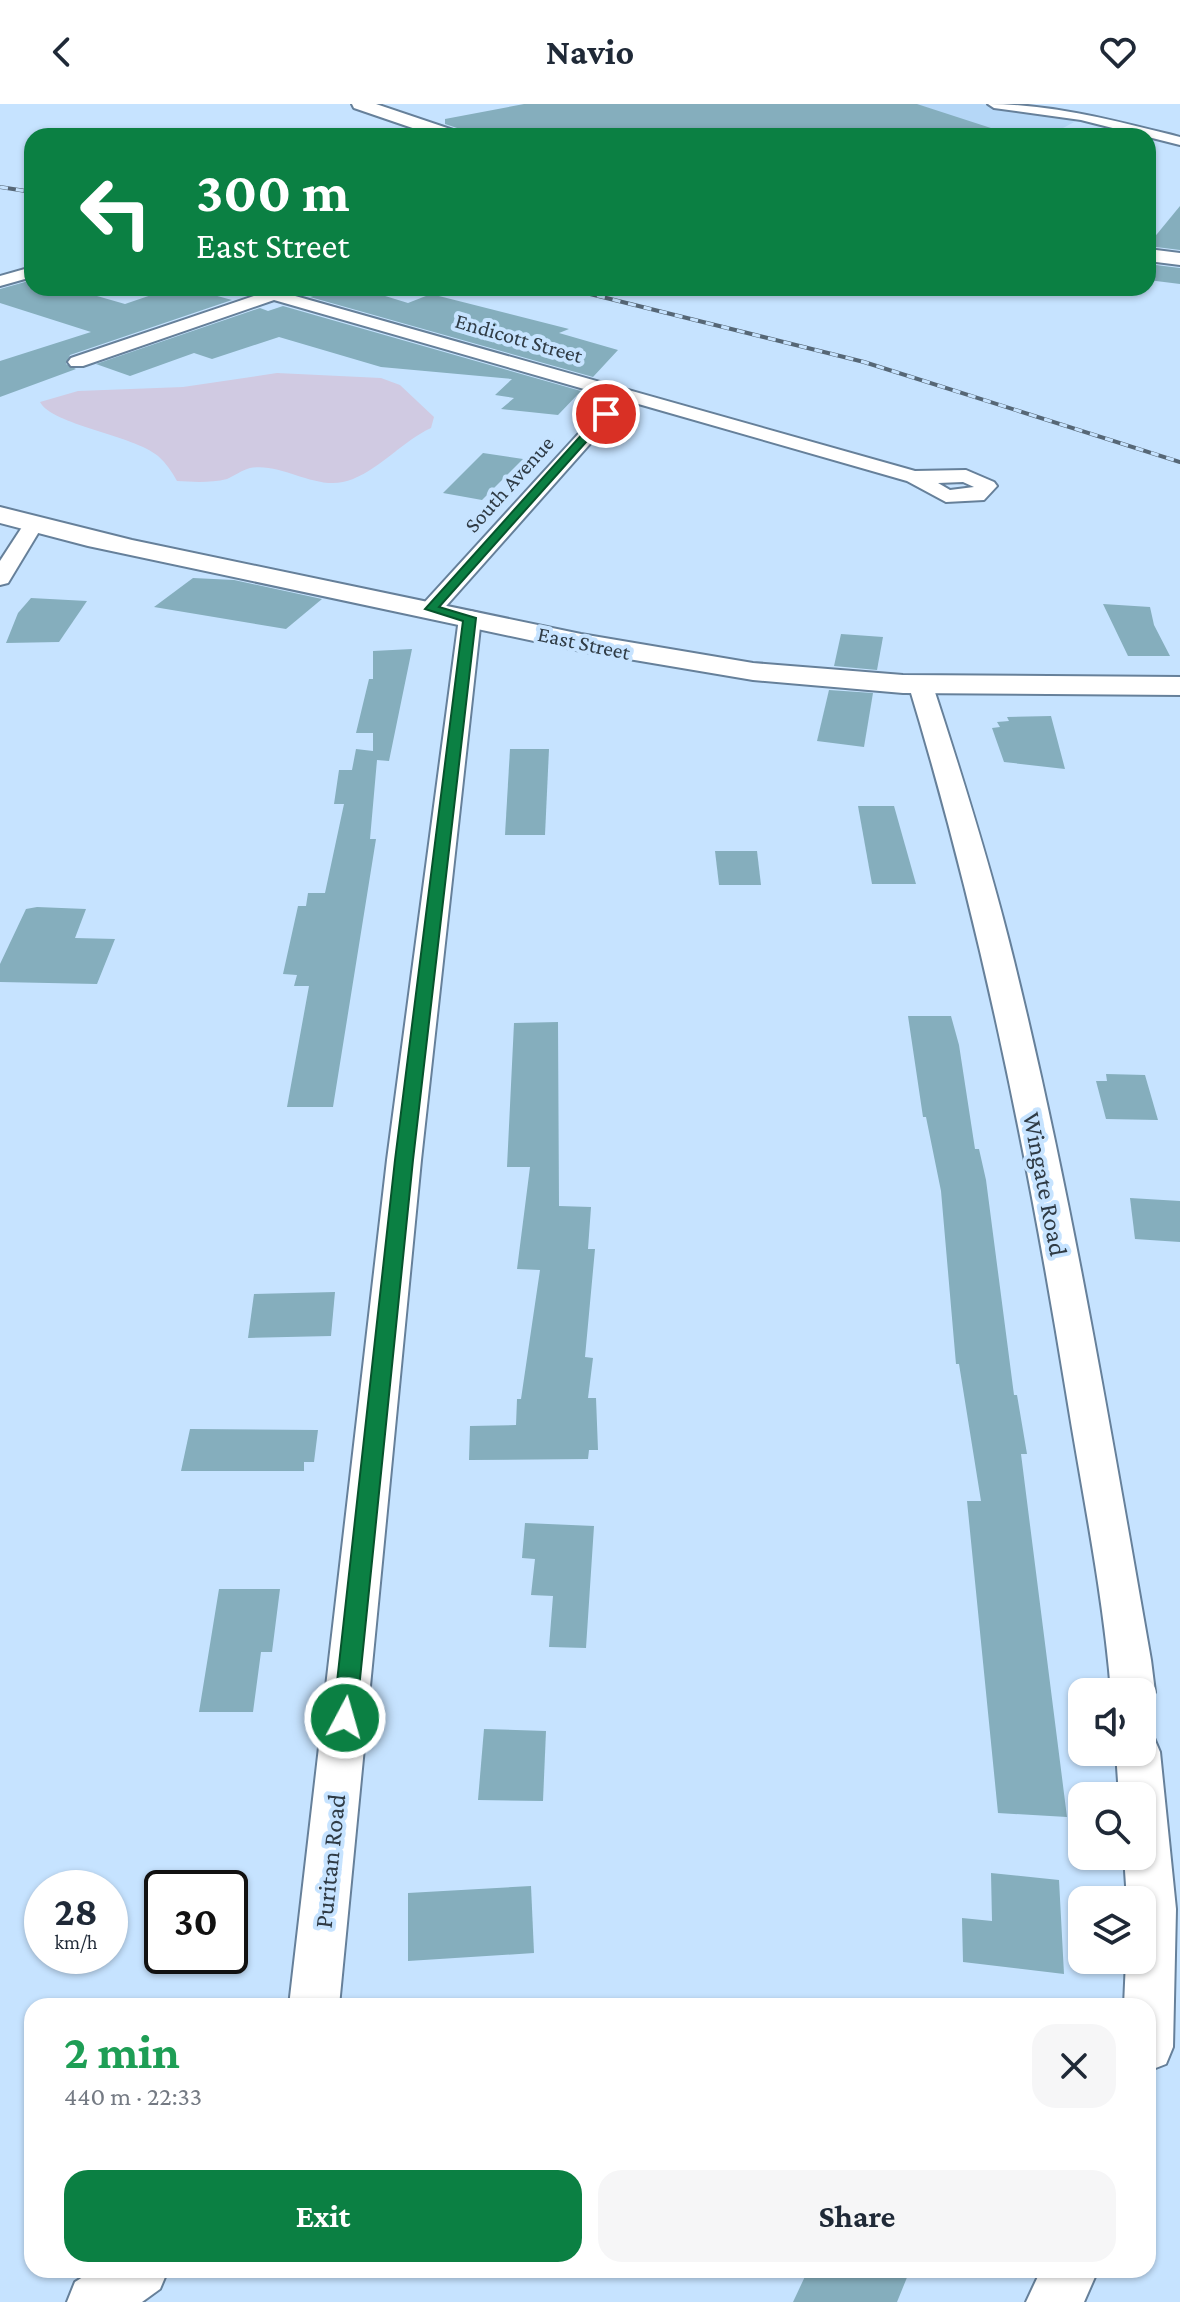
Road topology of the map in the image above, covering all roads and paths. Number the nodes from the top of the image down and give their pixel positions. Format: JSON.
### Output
{"nodes":[{"id":1,"x":360,"y":104,"type":"edge"},
{"id":2,"x":994,"y":104,"type":"edge"},
{"id":3,"x":430,"y":128,"type":"edge"},
{"id":4,"x":1127,"y":128,"type":"edge"},
{"id":5,"x":1156,"y":136,"type":"edge"},
{"id":6,"x":1180,"y":142,"type":"edge"},
{"id":7,"x":1159,"y":155,"type":"dead end"},
{"id":8,"x":1156,"y":256,"type":"edge"},
{"id":9,"x":1180,"y":259,"type":"edge"},
{"id":10,"x":24,"y":274,"type":"edge"},
{"id":11,"x":0,"y":281,"type":"edge"},
{"id":12,"x":271,"y":296,"type":"edge"},
{"id":13,"x":278,"y":296,"type":"edge"},
{"id":14,"x":77,"y":362,"type":"dead end"},
{"id":15,"x":625,"y":393,"type":"junction"},
{"id":16,"x":914,"y":477,"type":"dead end"},
{"id":17,"x":0,"y":515,"type":"edge"},
{"id":18,"x":33,"y":525,"type":"junction"},
{"id":19,"x":0,"y":578,"type":"edge"},
{"id":20,"x":431,"y":609,"type":"junction"},
{"id":21,"x":470,"y":618,"type":"junction"},
{"id":22,"x":920,"y":683,"type":"junction"},
{"id":23,"x":1180,"y":686,"type":"edge"},
{"id":24,"x":1132,"y":1678,"type":"edge"},
{"id":25,"x":1139,"y":1766,"type":"edge"},
{"id":26,"x":315,"y":1998,"type":"edge"},
{"id":27,"x":1149,"y":1998,"type":"edge"},
{"id":28,"x":130,"y":2278,"type":"edge"},
{"id":29,"x":1067,"y":2278,"type":"edge"},
{"id":30,"x":95,"y":2302,"type":"edge"},
{"id":31,"x":1054,"y":2302,"type":"edge"}],
"edges":[{"from":1,"to":3,"type":"main road"},
{"from":2,"to":4,"type":"street"},
{"from":5,"to":6,"type":"street"},
{"from":6,"to":7,"type":"street"},
{"from":8,"to":9,"type":"main road"},
{"from":10,"to":11,"type":"street"},
{"from":12,"to":14,"type":"street"},
{"from":13,"to":15,"type":"street","name":"Endicott Street"},
{"from":15,"to":16,"type":"street","name":"Endicott Street"},
{"from":15,"to":20,"type":"street","name":"South Avenue"},
{"from":17,"to":18,"type":"street","name":"East Street"},
{"from":18,"to":19,"type":"street"},
{"from":18,"to":20,"type":"street","name":"East Street"},
{"from":20,"to":21,"type":"street","name":"East Street"},
{"from":21,"to":22,"type":"street","name":"East Street"},
{"from":21,"to":26,"type":"street","name":"Puritan Road"},
{"from":22,"to":23,"type":"street","name":"East Street"},
{"from":22,"to":24,"type":"street","name":"Wingate Road"},
{"from":25,"to":27,"type":"street"},
{"from":28,"to":30,"type":"street"},
{"from":29,"to":31,"type":"street"}]}
